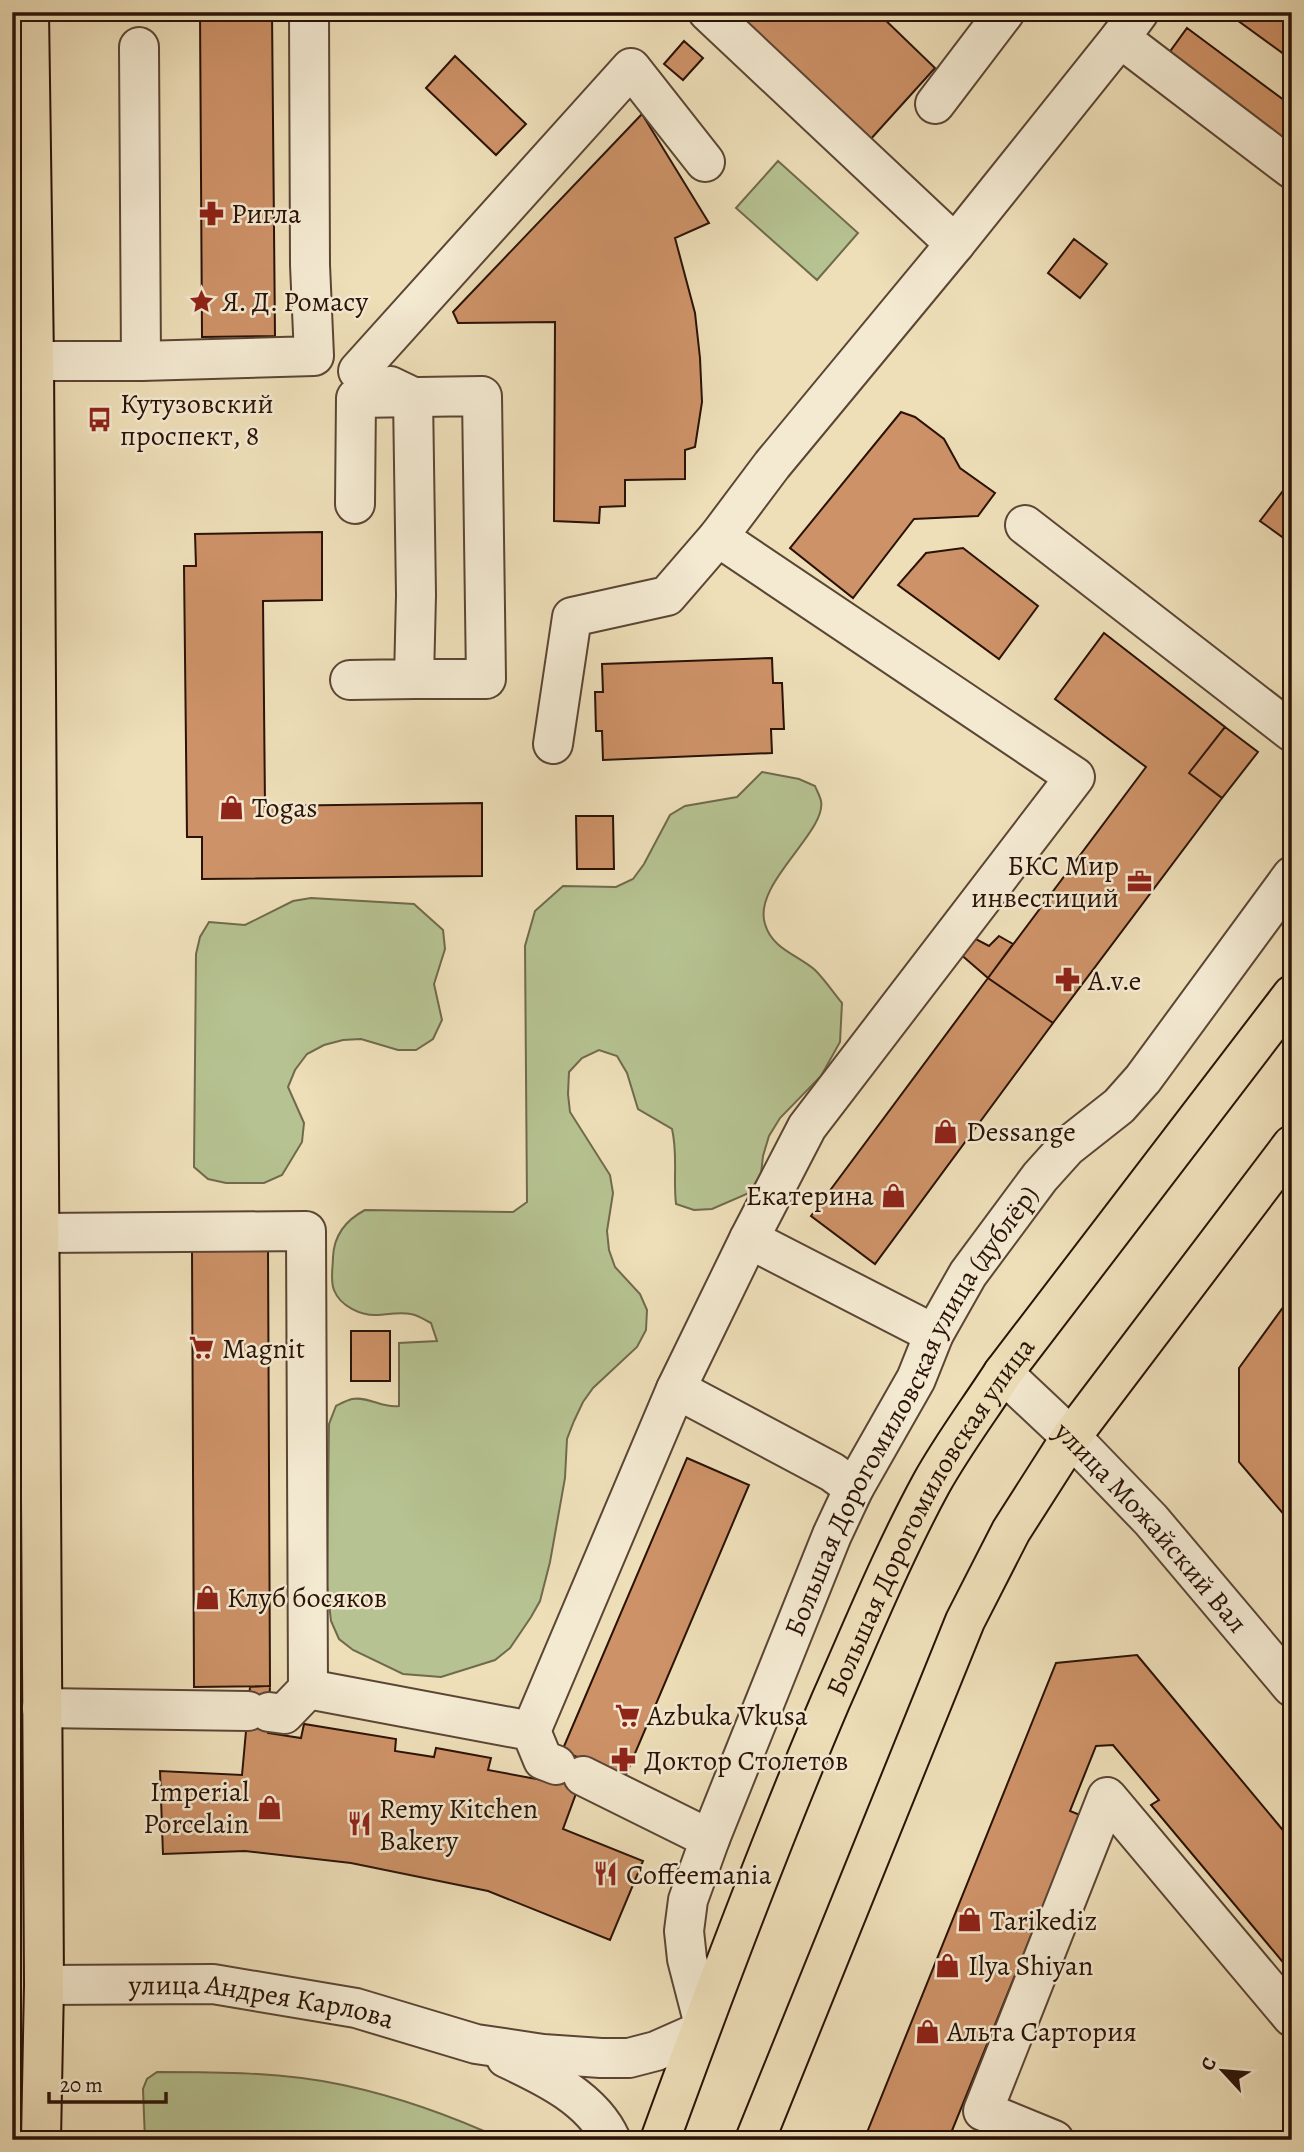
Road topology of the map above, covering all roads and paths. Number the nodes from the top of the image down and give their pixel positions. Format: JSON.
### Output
{"nodes":[{"id":1,"x":29,"y":12,"type":"edge"},
{"id":2,"x":309,"y":12,"type":"edge"},
{"id":3,"x":708,"y":12,"type":"edge"},
{"id":4,"x":1005,"y":12,"type":"edge"},
{"id":5,"x":1130,"y":25,"type":"edge"},
{"id":6,"x":139,"y":47,"type":"dead end"},
{"id":7,"x":935,"y":104,"type":"dead end"},
{"id":8,"x":705,"y":162,"type":"dead end"},
{"id":9,"x":1292,"y":169,"type":"edge"},
{"id":10,"x":955,"y":244,"type":"junction"},
{"id":11,"x":314,"y":356,"type":"junction"},
{"id":12,"x":34,"y":361,"type":"junction"},
{"id":13,"x":141,"y":361,"type":"junction"},
{"id":14,"x":358,"y":371,"type":"junction"},
{"id":15,"x":413,"y":397,"type":"junction"},
{"id":16,"x":355,"y":504,"type":"dead end"},
{"id":17,"x":1025,"y":525,"type":"dead end"},
{"id":18,"x":718,"y":537,"type":"junction"},
{"id":19,"x":414,"y":679,"type":"junction"},
{"id":20,"x":350,"y":680,"type":"dead end"},
{"id":21,"x":1292,"y":732,"type":"edge"},
{"id":22,"x":553,"y":744,"type":"dead end"},
{"id":23,"x":1292,"y":876,"type":"edge"},
{"id":24,"x":1292,"y":995,"type":"edge"},
{"id":25,"x":1292,"y":1145,"type":"edge"},
{"id":26,"x":39,"y":1233,"type":"junction"},
{"id":27,"x":748,"y":1239,"type":"junction"},
{"id":28,"x":934,"y":1334,"type":"junction"},
{"id":29,"x":1003,"y":1373,"type":"junction"},
{"id":30,"x":676,"y":1389,"type":"junction"},
{"id":31,"x":1071,"y":1437,"type":"junction"},
{"id":32,"x":854,"y":1488,"type":"junction"},
{"id":33,"x":1292,"y":1687,"type":"edge"},
{"id":34,"x":308,"y":1689,"type":"junction"},
{"id":35,"x":42,"y":1708,"type":"junction"},
{"id":36,"x":531,"y":1731,"type":"junction"},
{"id":37,"x":710,"y":1839,"type":"junction"},
{"id":38,"x":44,"y":1985,"type":"junction"},
{"id":39,"x":1292,"y":2017,"type":"edge"},
{"id":40,"x":701,"y":2027,"type":"junction"},
{"id":41,"x":476,"y":2044,"type":"junction"},
{"id":42,"x":41,"y":2140,"type":"edge"},
{"id":43,"x":611,"y":2140,"type":"edge"},
{"id":44,"x":660,"y":2140,"type":"edge"},
{"id":45,"x":755,"y":2140,"type":"edge"},
{"id":46,"x":1054,"y":2140,"type":"edge"}],
"edges":[{"from":1,"to":12,"type":"main road"},
{"from":2,"to":11,"type":"street"},
{"from":3,"to":10,"type":"street"},
{"from":4,"to":7,"type":"street"},
{"from":5,"to":9,"type":"street"},
{"from":5,"to":10,"type":"street"},
{"from":6,"to":13,"type":"street"},
{"from":8,"to":14,"type":"street"},
{"from":10,"to":18,"type":"street"},
{"from":11,"to":13,"type":"street"},
{"from":11,"to":14,"type":"street"},
{"from":12,"to":13,"type":"street"},
{"from":12,"to":26,"type":"main road"},
{"from":14,"to":15,"type":"street"},
{"from":15,"to":16,"type":"street"},
{"from":15,"to":19,"type":"street"},
{"from":15,"to":19,"type":"street"},
{"from":17,"to":21,"type":"street"},
{"from":18,"to":22,"type":"street"},
{"from":18,"to":27,"type":"street"},
{"from":19,"to":20,"type":"street"},
{"from":23,"to":28,"type":"street","name":"Большая Дорогомиловская улица (дублёр)"},
{"from":24,"to":29,"type":"main road","name":"Большая Дорогомиловская улица"},
{"from":25,"to":31,"type":"main road"},
{"from":26,"to":34,"type":"street"},
{"from":26,"to":35,"type":"main road"},
{"from":27,"to":28,"type":"street"},
{"from":27,"to":30,"type":"street"},
{"from":28,"to":32,"type":"street","name":"Большая Дорогомиловская улица (дублёр)"},
{"from":29,"to":31,"type":"street","name":"улица Можайский Вал"},
{"from":29,"to":40,"type":"main road","name":"Большая Дорогомиловская улица"},
{"from":30,"to":32,"type":"street"},
{"from":30,"to":36,"type":"street"},
{"from":31,"to":33,"type":"street","name":"улица Можайский Вал"},
{"from":31,"to":45,"type":"main road"},
{"from":32,"to":37,"type":"street","name":"Большая Дорогомиловская улица (дублёр)"},
{"from":34,"to":35,"type":"street"},
{"from":34,"to":36,"type":"street"},
{"from":35,"to":38,"type":"main road"},
{"from":36,"to":37,"type":"street"},
{"from":37,"to":40,"type":"street","name":"Большая Дорогомиловская улица (дублёр)"},
{"from":38,"to":41,"type":"street","name":"улица Андрея Карлова"},
{"from":38,"to":42,"type":"main road"},
{"from":39,"to":46,"type":"street"},
{"from":40,"to":41,"type":"street","name":"улица Андрея Карлова"},
{"from":40,"to":44,"type":"main road","name":"Большая Дорогомиловская улица"},
{"from":41,"to":43,"type":"street","name":"улица Андрея Карлова"}]}
